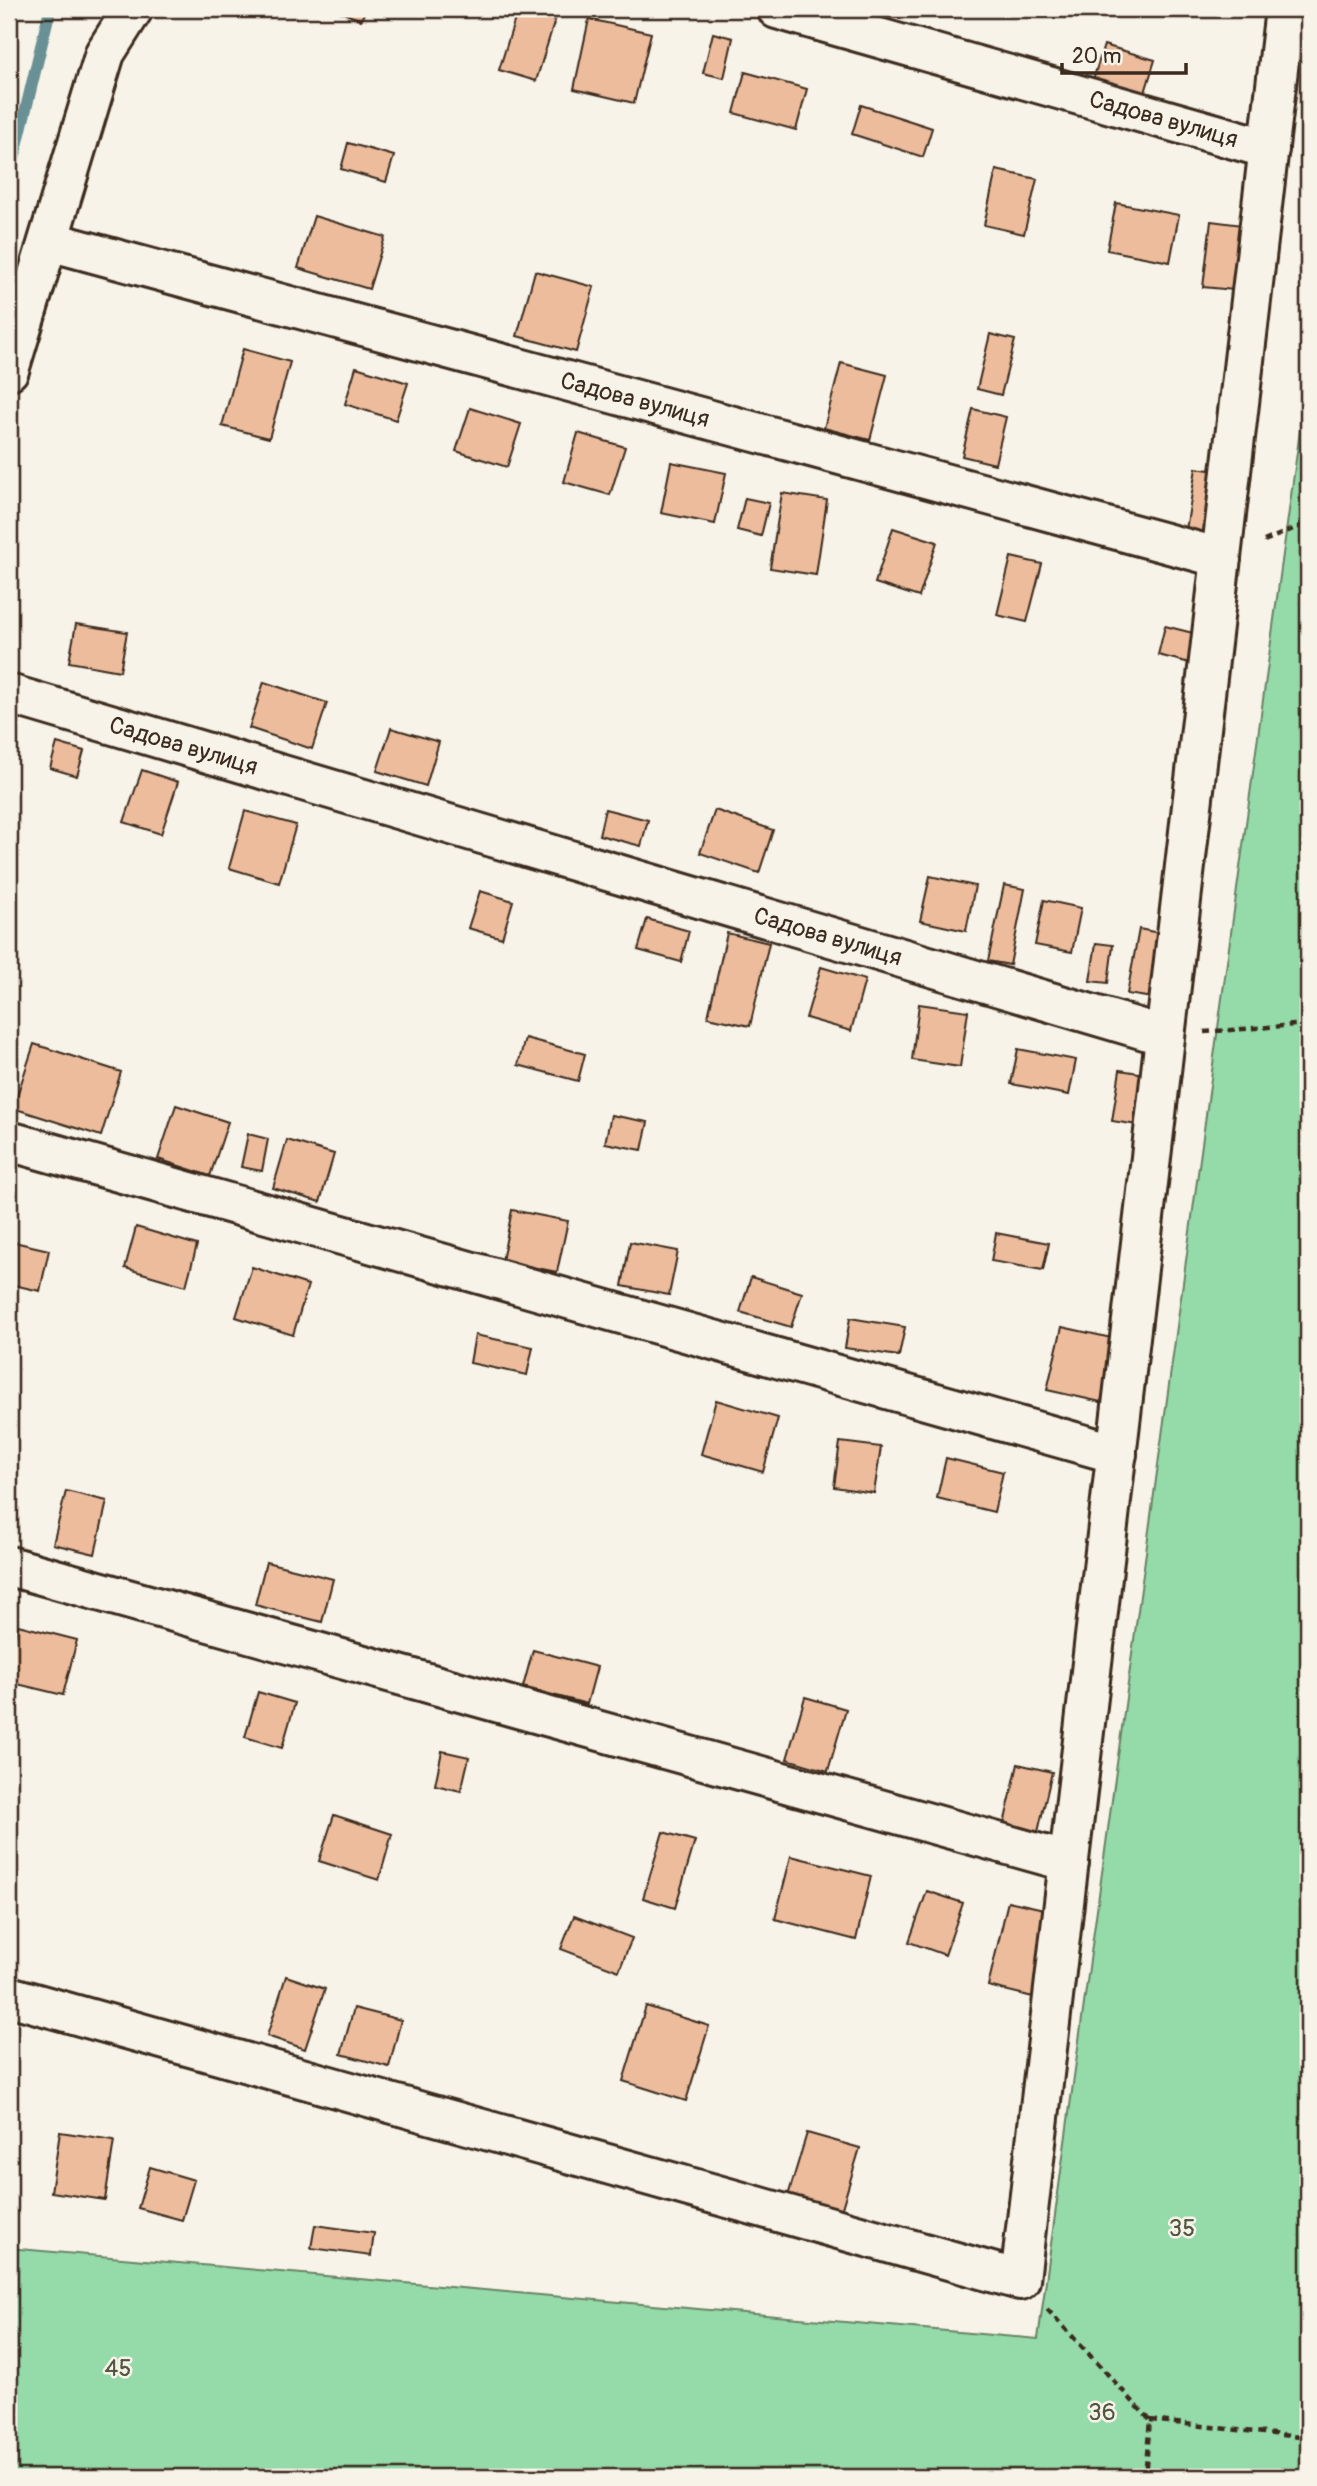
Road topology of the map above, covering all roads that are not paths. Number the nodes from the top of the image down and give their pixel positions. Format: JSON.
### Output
{"nodes":[{"id":1,"x":133,"y":9,"type":"edge"},
{"id":2,"x":777,"y":9,"type":"edge"},
{"id":3,"x":1285,"y":9,"type":"edge"},
{"id":4,"x":1269,"y":149,"type":"junction"},
{"id":5,"x":49,"y":241,"type":"junction"},
{"id":6,"x":9,"y":370,"type":"edge"},
{"id":7,"x":1221,"y":558,"type":"junction"},
{"id":8,"x":9,"y":694,"type":"edge"},
{"id":9,"x":1165,"y":1036,"type":"junction"},
{"id":10,"x":9,"y":1141,"type":"edge"},
{"id":11,"x":1117,"y":1454,"type":"junction"},
{"id":12,"x":9,"y":1566,"type":"edge"},
{"id":13,"x":1069,"y":1861,"type":"junction"},
{"id":14,"x":9,"y":1996,"type":"edge"}],
"edges":[{"from":1,"to":5,"type":"street"},
{"from":2,"to":4,"type":"street","name":"Садова вулиця"},
{"from":3,"to":4,"type":"street"},
{"from":4,"to":7,"type":"street"},
{"from":5,"to":6,"type":"street"},
{"from":5,"to":7,"type":"street","name":"Садова вулиця"},
{"from":7,"to":9,"type":"street"},
{"from":8,"to":9,"type":"street","name":"Садова вулиця"},
{"from":9,"to":11,"type":"street"},
{"from":10,"to":11,"type":"street"},
{"from":11,"to":13,"type":"street"},
{"from":12,"to":13,"type":"street"},
{"from":13,"to":14,"type":"street"}]}
